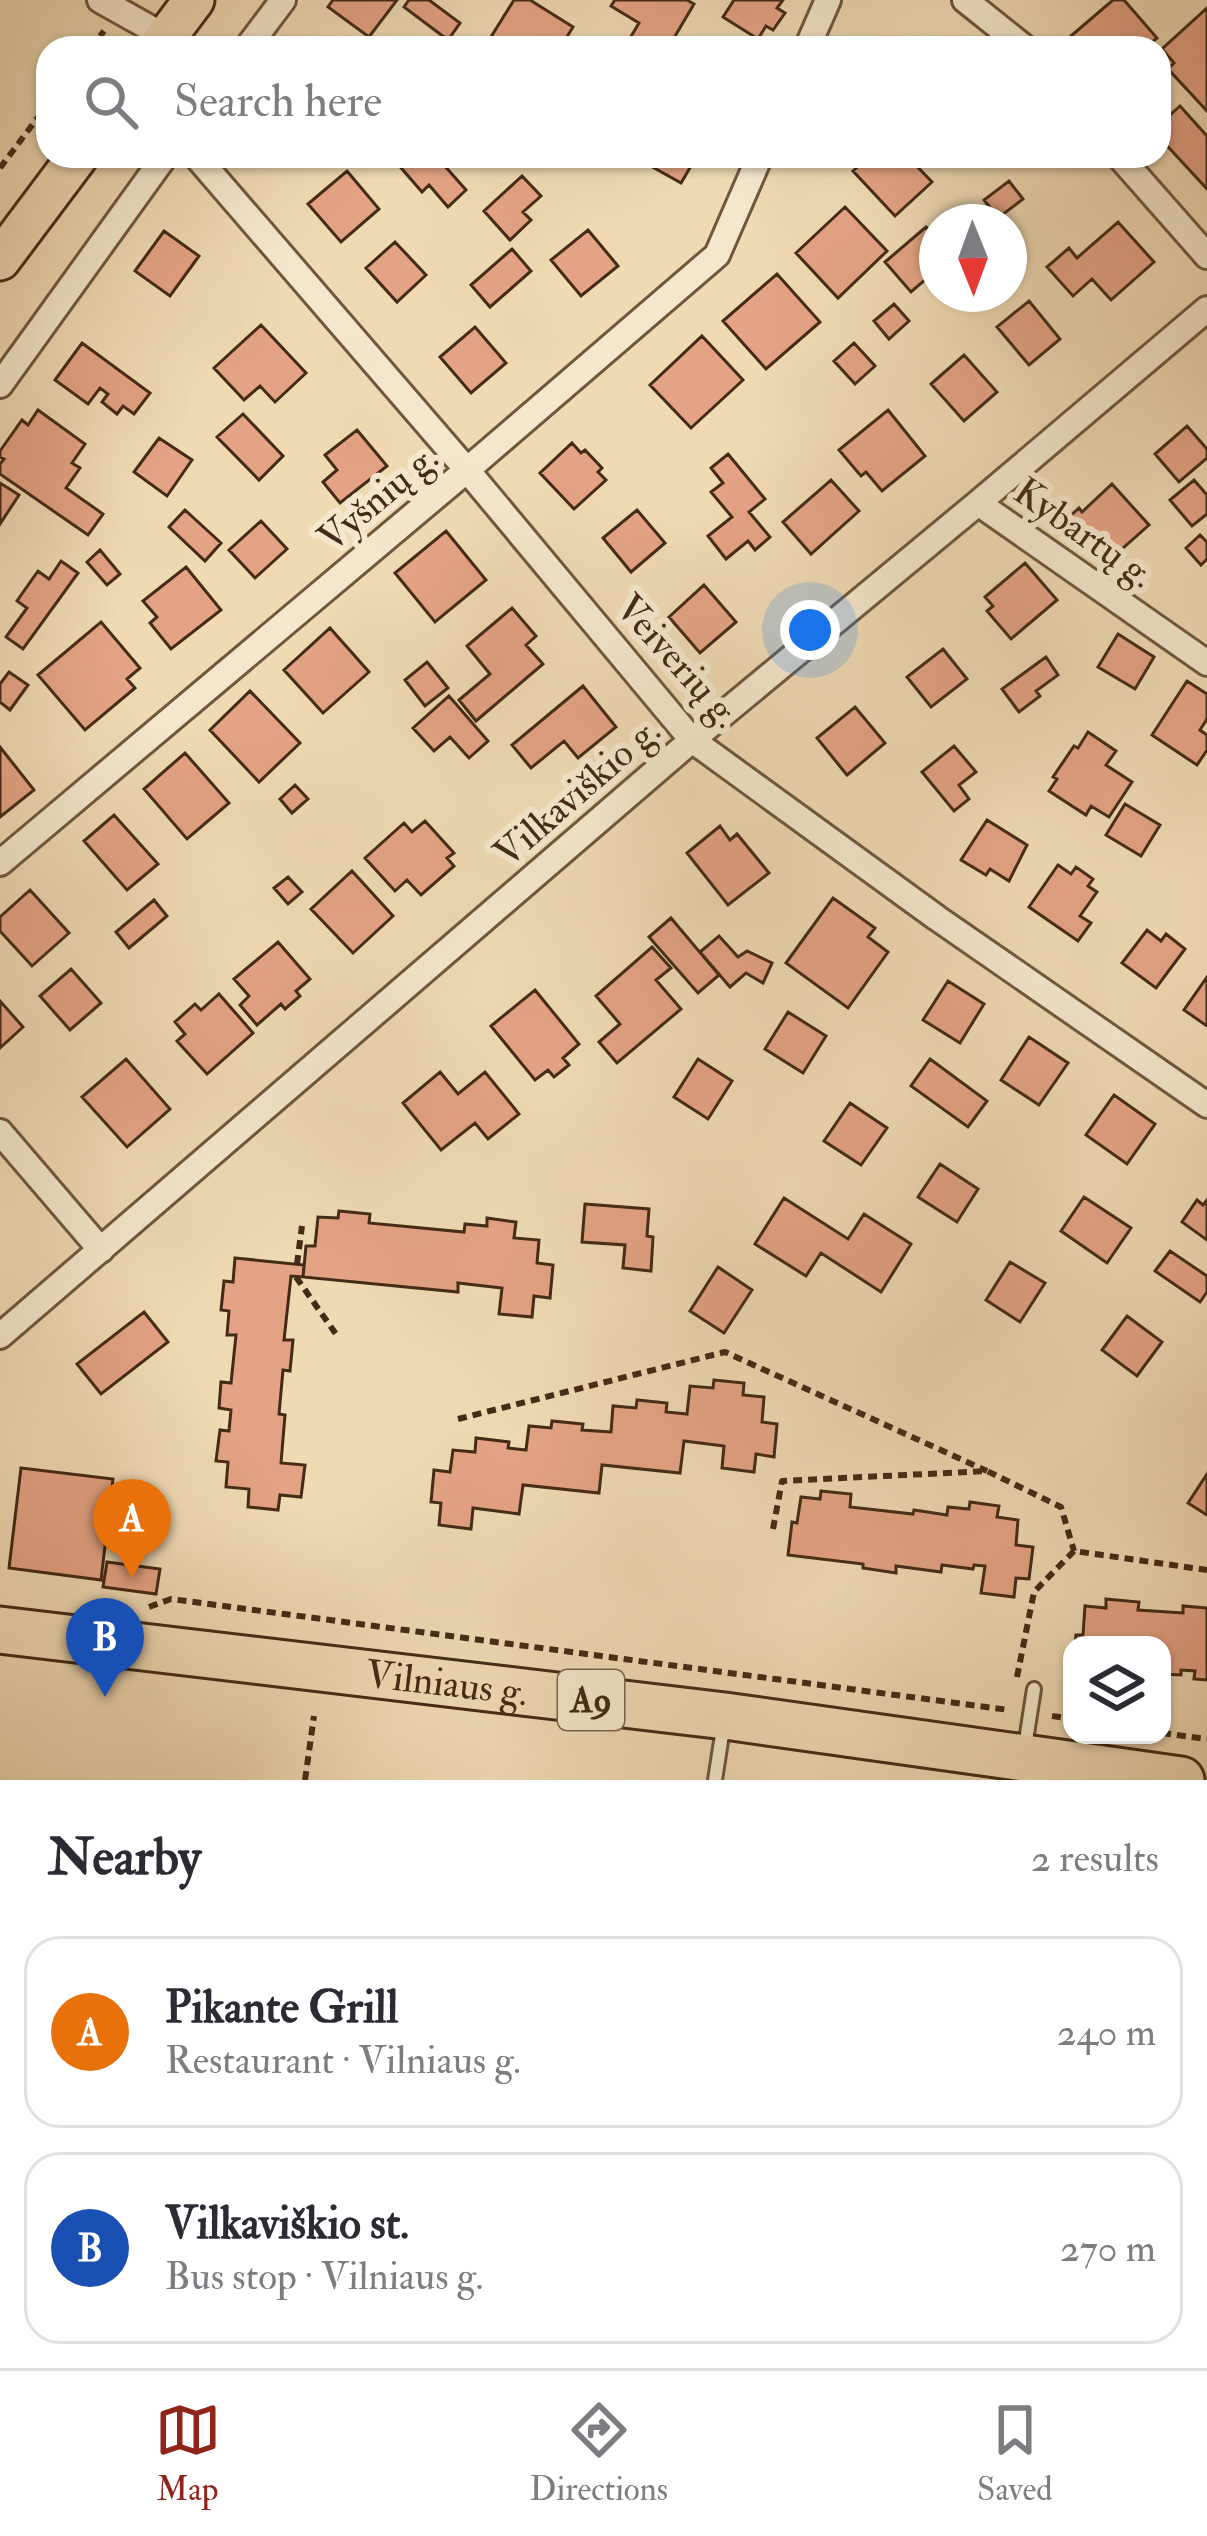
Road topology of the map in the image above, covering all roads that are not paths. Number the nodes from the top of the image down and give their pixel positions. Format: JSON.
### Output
{"nodes":[{"id":1,"x":100,"y":0,"type":"edge"},
{"id":2,"x":194,"y":0,"type":"edge"},
{"id":3,"x":283,"y":0,"type":"edge"},
{"id":4,"x":828,"y":0,"type":"edge"},
{"id":5,"x":964,"y":0,"type":"edge"},
{"id":6,"x":152,"y":36,"type":"edge"},
{"id":7,"x":167,"y":36,"type":"edge"},
{"id":8,"x":256,"y":36,"type":"edge"},
{"id":9,"x":812,"y":36,"type":"edge"},
{"id":10,"x":1010,"y":36,"type":"edge"},
{"id":11,"x":69,"y":168,"type":"edge"},
{"id":12,"x":156,"y":168,"type":"edge"},
{"id":13,"x":206,"y":168,"type":"edge"},
{"id":14,"x":755,"y":168,"type":"edge"},
{"id":15,"x":1130,"y":168,"type":"edge"},
{"id":16,"x":1207,"y":256,"type":"edge"},
{"id":17,"x":0,"y":260,"type":"edge"},
{"id":18,"x":1207,"y":309,"type":"edge"},
{"id":19,"x":0,"y":386,"type":"edge"},
{"id":20,"x":467,"y":470,"type":"junction"},
{"id":21,"x":978,"y":503,"type":"junction"},
{"id":22,"x":1207,"y":663,"type":"edge"},
{"id":23,"x":692,"y":740,"type":"junction"},
{"id":24,"x":0,"y":862,"type":"edge"},
{"id":25,"x":1207,"y":1105,"type":"edge"},
{"id":26,"x":0,"y":1132,"type":"edge"},
{"id":27,"x":101,"y":1250,"type":"junction"},
{"id":28,"x":0,"y":1336,"type":"edge"},
{"id":29,"x":0,"y":1630,"type":"edge"},
{"id":30,"x":1034,"y":1689,"type":"dead end"},
{"id":31,"x":725,"y":1717,"type":"junction"},
{"id":32,"x":1024,"y":1758,"type":"junction"},
{"id":33,"x":715,"y":1780,"type":"edge"},
{"id":34,"x":1181,"y":1780,"type":"edge"}],
"edges":[{"from":1,"to":6,"type":"street"},
{"from":2,"to":7,"type":"main road"},
{"from":3,"to":8,"type":"street"},
{"from":4,"to":9,"type":"street"},
{"from":5,"to":10,"type":"street"},
{"from":11,"to":17,"type":"main road"},
{"from":12,"to":19,"type":"street"},
{"from":13,"to":20,"type":"street","name":"Veiverių g."},
{"from":14,"to":20,"type":"street","name":"Vyšnių g."},
{"from":15,"to":16,"type":"street"},
{"from":18,"to":21,"type":"street","name":"Vilkaviškio g."},
{"from":20,"to":23,"type":"street","name":"Veiverių g."},
{"from":20,"to":24,"type":"street","name":"Vyšnių g."},
{"from":21,"to":22,"type":"street","name":"Kybartų g."},
{"from":21,"to":23,"type":"street","name":"Vilkaviškio g."},
{"from":23,"to":25,"type":"street","name":"Veiverių g."},
{"from":23,"to":27,"type":"street","name":"Vilkaviškio g."},
{"from":26,"to":27,"type":"street"},
{"from":27,"to":28,"type":"street","name":"Vilkaviškio g."},
{"from":29,"to":31,"type":"highway","name":"Vilniaus g.","number":"A9"},
{"from":30,"to":32,"type":"lane"},
{"from":31,"to":32,"type":"highway","name":"Vilniaus g.","number":"A9"},
{"from":31,"to":33,"type":"lane"},
{"from":32,"to":34,"type":"highway","name":"Vilniaus g.","number":"A9"}]}
